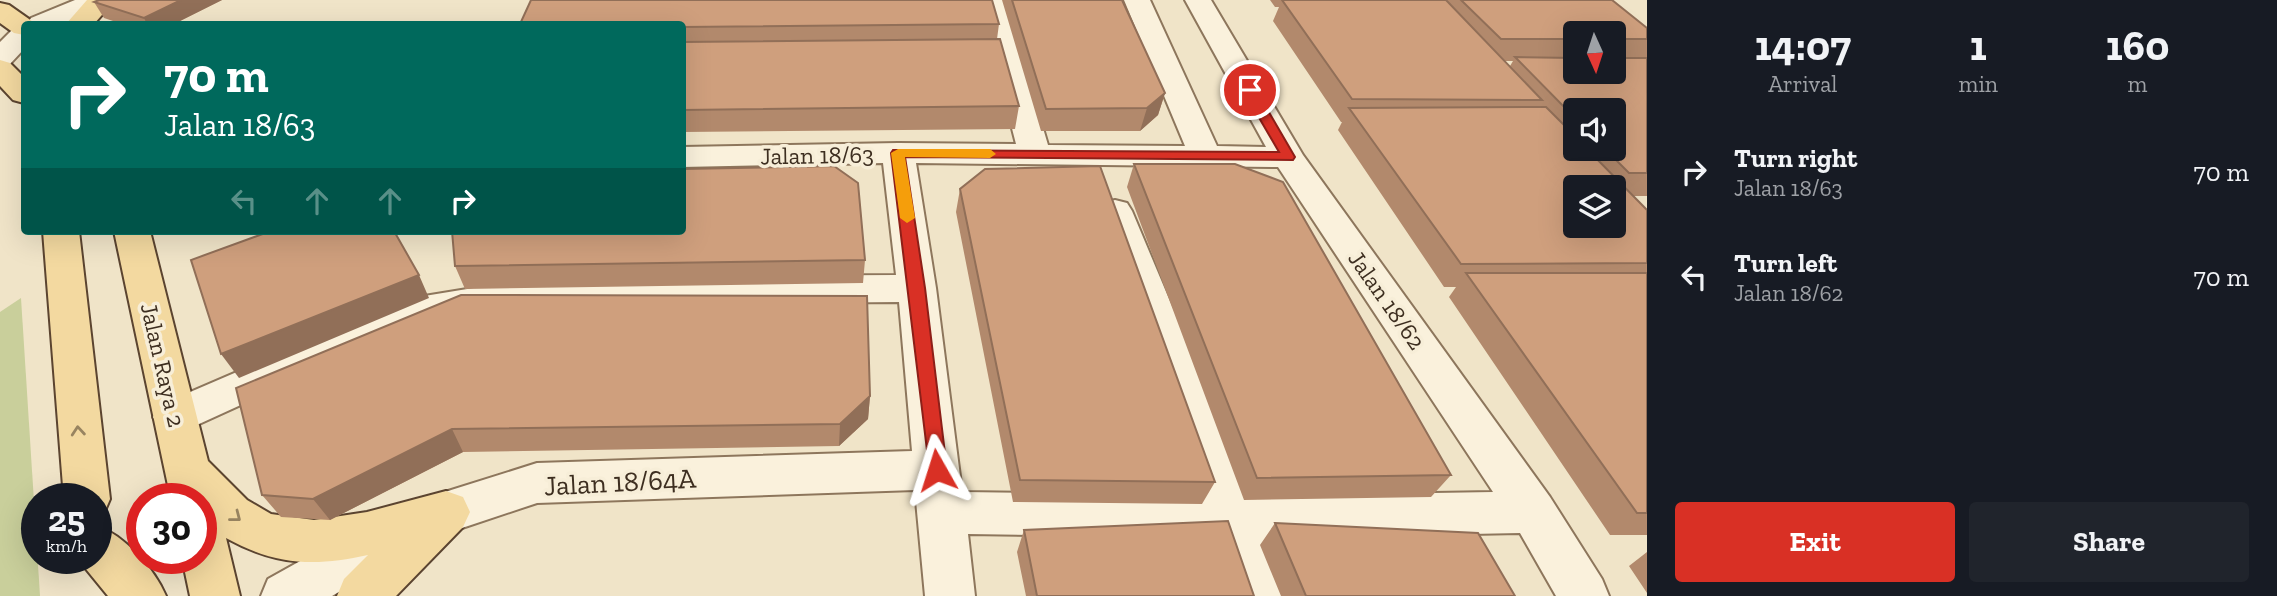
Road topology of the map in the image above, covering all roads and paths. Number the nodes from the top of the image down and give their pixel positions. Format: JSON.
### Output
{"nodes":[{"id":1,"x":100,"y":0,"type":"edge"},
{"id":2,"x":992,"y":0,"type":"edge"},
{"id":3,"x":1137,"y":0,"type":"edge"},
{"id":4,"x":1198,"y":0,"type":"edge"},
{"id":5,"x":0,"y":10,"type":"edge"},
{"id":6,"x":49,"y":21,"type":"edge"},
{"id":7,"x":82,"y":21,"type":"edge"},
{"id":8,"x":21,"y":22,"type":"edge"},
{"id":9,"x":21,"y":30,"type":"edge"},
{"id":10,"x":0,"y":34,"type":"edge"},
{"id":11,"x":21,"y":38,"type":"edge"},
{"id":12,"x":0,"y":58,"type":"edge"},
{"id":13,"x":0,"y":69,"type":"edge"},
{"id":14,"x":21,"y":91,"type":"edge"},
{"id":15,"x":898,"y":153,"type":"junction"},
{"id":16,"x":1035,"y":154,"type":"junction"},
{"id":17,"x":1092,"y":154,"type":"junction"},
{"id":18,"x":1205,"y":156,"type":"junction"},
{"id":19,"x":686,"y":157,"type":"edge"},
{"id":20,"x":1288,"y":157,"type":"junction"},
{"id":21,"x":61,"y":235,"type":"edge"},
{"id":22,"x":133,"y":235,"type":"edge"},
{"id":23,"x":917,"y":288,"type":"junction"},
{"id":24,"x":175,"y":417,"type":"junction"},
{"id":25,"x":85,"y":483,"type":"edge"},
{"id":26,"x":190,"y":483,"type":"edge"},
{"id":27,"x":939,"y":491,"type":"junction"},
{"id":28,"x":217,"y":504,"type":"edge"},
{"id":29,"x":446,"y":512,"type":"junction"},
{"id":30,"x":1533,"y":512,"type":"junction"},
{"id":31,"x":1237,"y":517,"type":"junction"},
{"id":32,"x":112,"y":564,"type":"edge"},
{"id":33,"x":97,"y":574,"type":"edge"},
{"id":34,"x":210,"y":574,"type":"edge"},
{"id":35,"x":100,"y":596,"type":"edge"},
{"id":36,"x":141,"y":596,"type":"edge"},
{"id":37,"x":215,"y":596,"type":"edge"},
{"id":38,"x":286,"y":596,"type":"edge"},
{"id":39,"x":362,"y":596,"type":"edge"},
{"id":40,"x":950,"y":596,"type":"edge"},
{"id":41,"x":1264,"y":596,"type":"edge"},
{"id":42,"x":1584,"y":596,"type":"edge"}],
"edges":[{"from":1,"to":6,"type":"street"},
{"from":1,"to":7,"type":"main road"},
{"from":2,"to":16,"type":"street"},
{"from":3,"to":18,"type":"street"},
{"from":4,"to":20,"type":"street","name":"Jalan 18/62"},
{"from":5,"to":8,"type":"main road"},
{"from":9,"to":10,"type":"street"},
{"from":11,"to":12,"type":"street"},
{"from":13,"to":14,"type":"main road"},
{"from":15,"to":16,"type":"street","name":"Jalan 18/63"},
{"from":15,"to":19,"type":"street","name":"Jalan 18/63"},
{"from":15,"to":23,"type":"street"},
{"from":16,"to":17,"type":"street","name":"Jalan 18/63"},
{"from":17,"to":18,"type":"street","name":"Jalan 18/63"},
{"from":17,"to":31,"type":"street"},
{"from":18,"to":20,"type":"street","name":"Jalan 18/63"},
{"from":20,"to":30,"type":"street","name":"Jalan 18/62"},
{"from":25,"to":21,"type":"main road","one_way":true},
{"from":22,"to":24,"type":"main road","name":"Jalan Raya 2"},
{"from":23,"to":24,"type":"street"},
{"from":23,"to":27,"type":"street"},
{"from":24,"to":26,"type":"main road","name":"Jalan Raya 2"},
{"from":27,"to":29,"type":"street","name":"Jalan 18/64A"},
{"from":27,"to":31,"type":"street","name":"Jalan 18/64A"},
{"from":27,"to":40,"type":"street"},
{"from":28,"to":29,"type":"main road","one_way":true},
{"from":29,"to":38,"type":"street","name":"Jalan 18/64A"},
{"from":29,"to":39,"type":"main road"},
{"from":30,"to":31,"type":"street","name":"Jalan 18/64A"},
{"from":30,"to":42,"type":"street","name":"Jalan 18/62"},
{"from":31,"to":41,"type":"street"},
{"from":32,"to":36,"type":"main road"},
{"from":33,"to":35,"type":"main road"},
{"from":34,"to":37,"type":"main road"}]}
